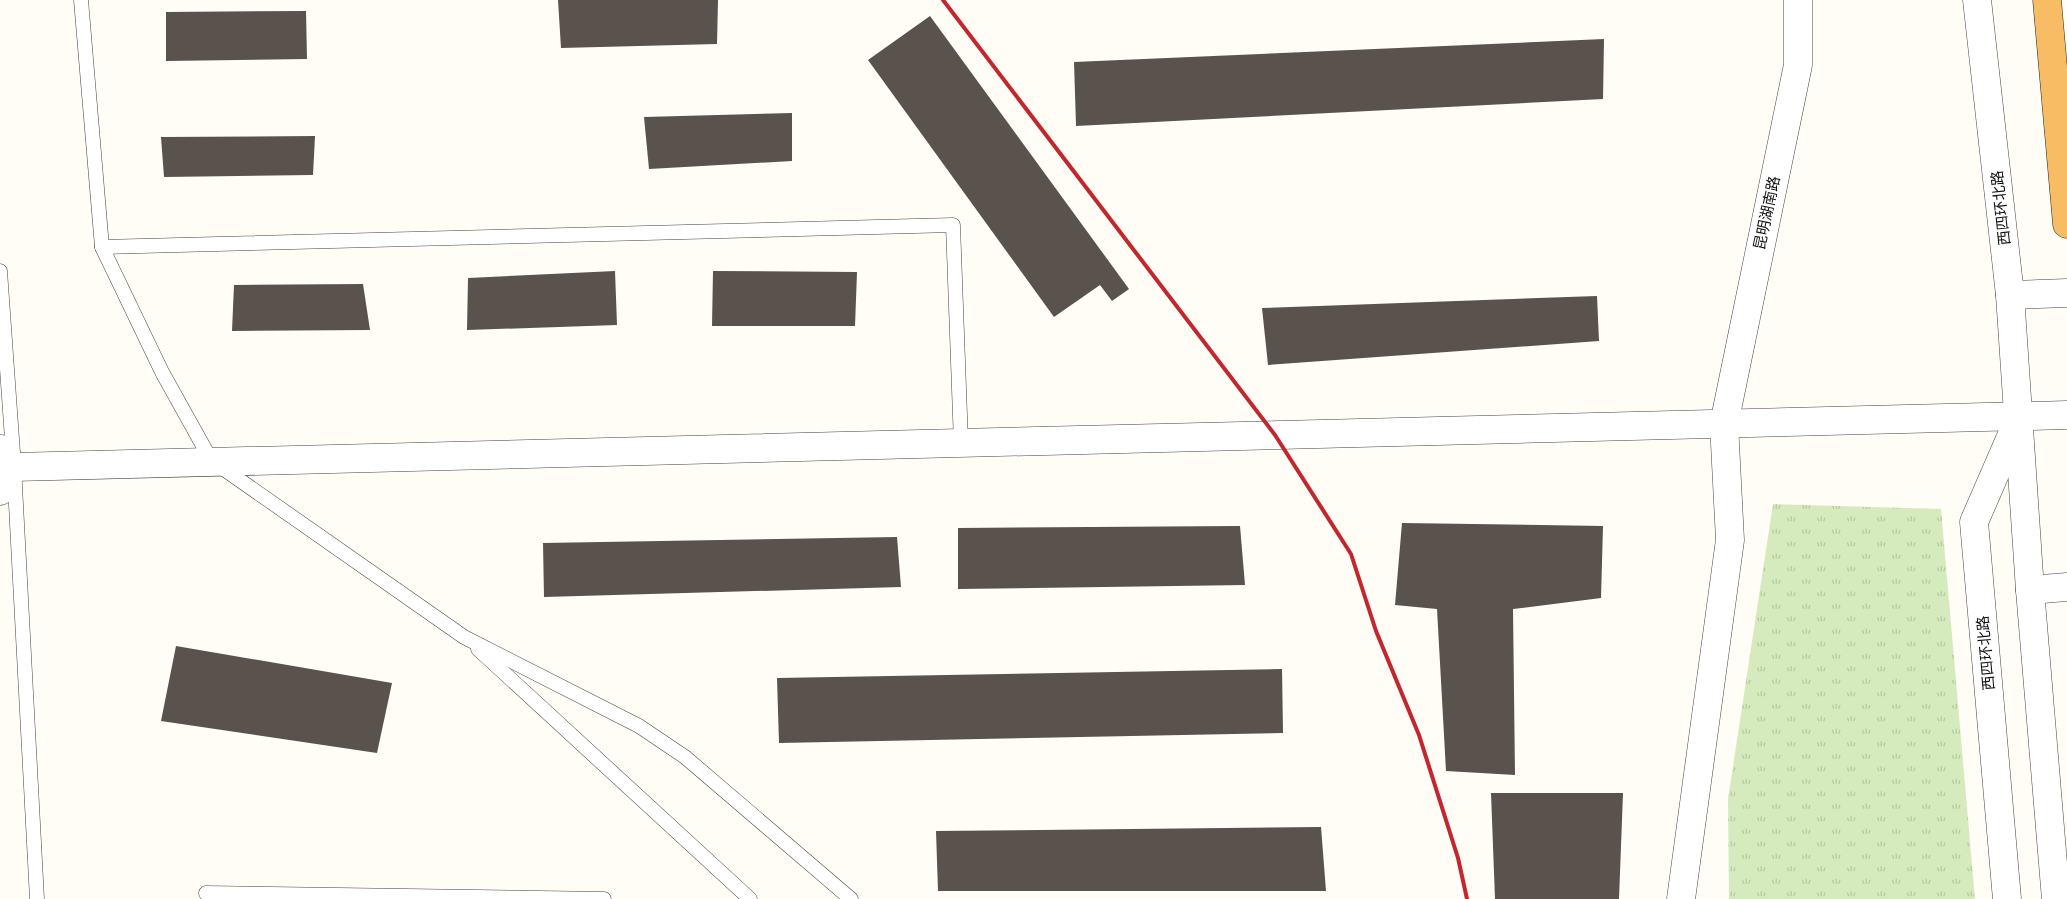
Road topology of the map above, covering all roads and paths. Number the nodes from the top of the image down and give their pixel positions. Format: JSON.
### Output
{"nodes":[{"id":1,"x":81,"y":0,"type":"edge"},
{"id":2,"x":1798,"y":0,"type":"edge"},
{"id":3,"x":1977,"y":0,"type":"edge"},
{"id":4,"x":2046,"y":0,"type":"edge"},
{"id":5,"x":2067,"y":224,"type":"edge"},
{"id":6,"x":102,"y":247,"type":"junction"},
{"id":7,"x":0,"y":271,"type":"edge"},
{"id":8,"x":2067,"y":293,"type":"edge"},
{"id":9,"x":2010,"y":296,"type":"junction"},
{"id":10,"x":2067,"y":415,"type":"edge"},
{"id":11,"x":2020,"y":417,"type":"junction"},
{"id":12,"x":1724,"y":424,"type":"junction"},
{"id":13,"x":961,"y":443,"type":"junction"},
{"id":14,"x":7,"y":458,"type":"edge"},
{"id":15,"x":211,"y":460,"type":"junction"},
{"id":16,"x":0,"y":491,"type":"edge"},
{"id":17,"x":2067,"y":587,"type":"edge"},
{"id":18,"x":2030,"y":590,"type":"junction"},
{"id":19,"x":464,"y":637,"type":"junction"},
{"id":20,"x":37,"y":899,"type":"edge"},
{"id":21,"x":210,"y":899,"type":"edge"},
{"id":22,"x":604,"y":899,"type":"edge"},
{"id":23,"x":750,"y":899,"type":"edge"},
{"id":24,"x":851,"y":899,"type":"edge"},
{"id":25,"x":1681,"y":899,"type":"edge"},
{"id":26,"x":2007,"y":899,"type":"edge"},
{"id":27,"x":2056,"y":899,"type":"edge"}],
"edges":[{"from":1,"to":6,"type":"lane"},
{"from":2,"to":12,"type":"street","name":"昆明湖南路"},
{"from":3,"to":9,"type":"street","name":"西四环北路"},
{"from":4,"to":5,"type":"highway"},
{"from":6,"to":13,"type":"lane"},
{"from":6,"to":15,"type":"lane"},
{"from":7,"to":14,"type":"lane"},
{"from":8,"to":9,"type":"street"},
{"from":9,"to":11,"type":"street","name":"西四环北路"},
{"from":10,"to":11,"type":"street"},
{"from":11,"to":12,"type":"street"},
{"from":11,"to":18,"type":"street","name":"西四环北路"},
{"from":11,"to":26,"type":"street","name":"西四环北路"},
{"from":12,"to":13,"type":"street"},
{"from":12,"to":25,"type":"street","name":"昆明湖南路"},
{"from":13,"to":15,"type":"street"},
{"from":14,"to":15,"type":"street"},
{"from":14,"to":16,"type":"street"},
{"from":14,"to":20,"type":"lane"},
{"from":15,"to":19,"type":"lane"},
{"from":17,"to":18,"type":"street"},
{"from":18,"to":27,"type":"street","name":"西四环北路"},
{"from":19,"to":23,"type":"lane"},
{"from":19,"to":24,"type":"lane"},
{"from":21,"to":22,"type":"lane"}]}
